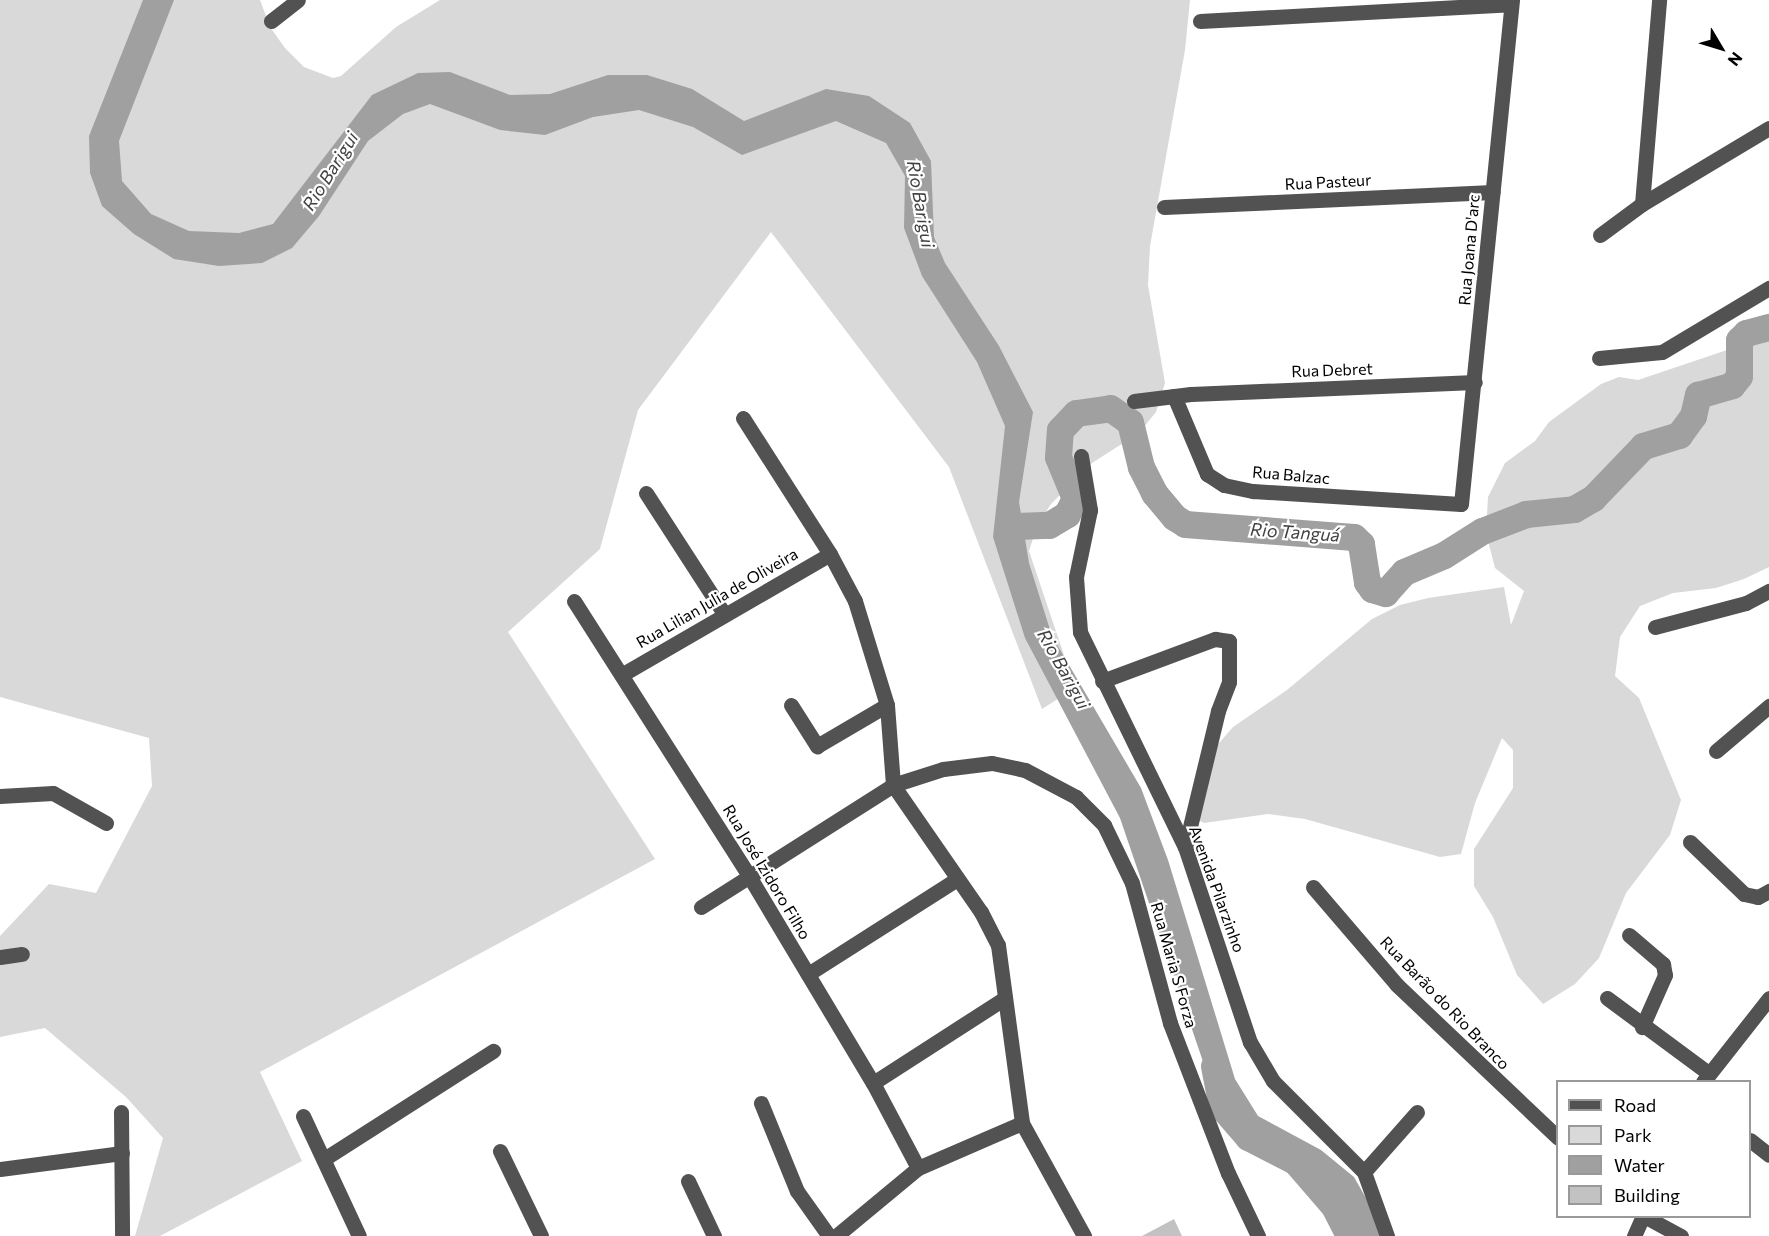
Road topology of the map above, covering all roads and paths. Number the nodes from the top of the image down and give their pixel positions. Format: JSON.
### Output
{"nodes":[{"id":1,"x":298,"y":0,"type":"edge"},
{"id":2,"x":1659,"y":0,"type":"edge"},
{"id":3,"x":1512,"y":2,"type":"edge"},
{"id":4,"x":271,"y":21,"type":"dead end"},
{"id":5,"x":1200,"y":21,"type":"dead end"},
{"id":6,"x":1769,"y":128,"type":"edge"},
{"id":7,"x":1492,"y":192,"type":"junction"},
{"id":8,"x":1642,"y":204,"type":"junction"},
{"id":9,"x":1164,"y":207,"type":"dead end"},
{"id":10,"x":1600,"y":235,"type":"dead end"},
{"id":11,"x":1769,"y":288,"type":"edge"},
{"id":12,"x":1599,"y":358,"type":"dead end"},
{"id":13,"x":1475,"y":382,"type":"junction"},
{"id":14,"x":1174,"y":396,"type":"junction"},
{"id":15,"x":1134,"y":401,"type":"dead end"},
{"id":16,"x":743,"y":418,"type":"dead end"},
{"id":17,"x":1082,"y":456,"type":"dead end"},
{"id":18,"x":646,"y":493,"type":"dead end"},
{"id":19,"x":1461,"y":504,"type":"joint"},
{"id":20,"x":830,"y":554,"type":"junction"},
{"id":21,"x":1769,"y":591,"type":"edge"},
{"id":22,"x":574,"y":601,"type":"dead end"},
{"id":23,"x":725,"y":615,"type":"junction"},
{"id":24,"x":1655,"y":627,"type":"dead end"},
{"id":25,"x":623,"y":674,"type":"junction"},
{"id":26,"x":1102,"y":681,"type":"junction"},
{"id":27,"x":791,"y":705,"type":"dead end"},
{"id":28,"x":887,"y":705,"type":"junction"},
{"id":29,"x":1769,"y":706,"type":"edge"},
{"id":30,"x":1716,"y":751,"type":"dead end"},
{"id":31,"x":893,"y":785,"type":"junction"},
{"id":32,"x":0,"y":796,"type":"edge"},
{"id":33,"x":106,"y":823,"type":"dead end"},
{"id":34,"x":1690,"y":842,"type":"dead end"},
{"id":35,"x":1185,"y":847,"type":"junction"},
{"id":36,"x":749,"y":876,"type":"junction"},
{"id":37,"x":957,"y":879,"type":"junction"},
{"id":38,"x":1313,"y":887,"type":"dead end"},
{"id":39,"x":1769,"y":891,"type":"edge"},
{"id":40,"x":701,"y":907,"type":"dead end"},
{"id":41,"x":1629,"y":935,"type":"dead end"},
{"id":42,"x":22,"y":954,"type":"dead end"},
{"id":43,"x":0,"y":957,"type":"edge"},
{"id":44,"x":808,"y":974,"type":"junction"},
{"id":45,"x":1005,"y":998,"type":"junction"},
{"id":46,"x":1607,"y":998,"type":"dead end"},
{"id":47,"x":1769,"y":998,"type":"edge"},
{"id":48,"x":1642,"y":1027,"type":"junction"},
{"id":49,"x":493,"y":1051,"type":"dead end"},
{"id":50,"x":1705,"y":1077,"type":"edge"},
{"id":51,"x":873,"y":1083,"type":"junction"},
{"id":52,"x":761,"y":1103,"type":"dead end"},
{"id":53,"x":121,"y":1112,"type":"dead end"},
{"id":54,"x":1417,"y":1112,"type":"dead end"},
{"id":55,"x":303,"y":1116,"type":"dead end"},
{"id":56,"x":1022,"y":1123,"type":"junction"},
{"id":57,"x":1556,"y":1137,"type":"edge"},
{"id":58,"x":1751,"y":1142,"type":"edge"},
{"id":59,"x":500,"y":1151,"type":"dead end"},
{"id":60,"x":122,"y":1153,"type":"junction"},
{"id":61,"x":1769,"y":1155,"type":"edge"},
{"id":62,"x":324,"y":1159,"type":"junction"},
{"id":63,"x":918,"y":1168,"type":"junction"},
{"id":64,"x":0,"y":1169,"type":"edge"},
{"id":65,"x":1364,"y":1172,"type":"junction"},
{"id":66,"x":688,"y":1181,"type":"dead end"},
{"id":67,"x":1642,"y":1218,"type":"edge"},
{"id":68,"x":1647,"y":1218,"type":"edge"},
{"id":69,"x":122,"y":1236,"type":"edge"},
{"id":70,"x":359,"y":1236,"type":"edge"},
{"id":71,"x":542,"y":1236,"type":"edge"},
{"id":72,"x":714,"y":1236,"type":"edge"},
{"id":73,"x":829,"y":1236,"type":"edge"},
{"id":74,"x":836,"y":1236,"type":"edge"},
{"id":75,"x":1084,"y":1236,"type":"edge"},
{"id":76,"x":1258,"y":1236,"type":"edge"},
{"id":77,"x":1387,"y":1236,"type":"edge"},
{"id":78,"x":1634,"y":1236,"type":"edge"},
{"id":79,"x":1681,"y":1236,"type":"edge"}],
"edges":[{"from":1,"to":4,"type":"street"},
{"from":2,"to":8,"type":"street"},
{"from":3,"to":5,"type":"street"},
{"from":3,"to":7,"type":"street","name":"Rua Joana D'arc"},
{"from":6,"to":8,"type":"street"},
{"from":7,"to":9,"type":"street","name":"Rua Pasteur"},
{"from":7,"to":13,"type":"street","name":"Rua Joana D'arc"},
{"from":8,"to":10,"type":"street"},
{"from":11,"to":12,"type":"street"},
{"from":13,"to":14,"type":"street","name":"Rua Debret"},
{"from":13,"to":19,"type":"street","name":"Rua Joana D'arc"},
{"from":14,"to":15,"type":"street","name":"Rua Debret"},
{"from":14,"to":19,"type":"street","name":"Rua Balzac"},
{"from":16,"to":20,"type":"street"},
{"from":17,"to":26,"type":"street","name":"Avenida Pilarzinho"},
{"from":18,"to":23,"type":"street"},
{"from":20,"to":23,"type":"street","name":"Rua Lilian Julia de Oliveira"},
{"from":20,"to":28,"type":"street"},
{"from":21,"to":24,"type":"street"},
{"from":22,"to":25,"type":"street","name":"Rua José Izidoro Filho"},
{"from":23,"to":25,"type":"street","name":"Rua Lilian Julia de Oliveira"},
{"from":25,"to":36,"type":"street","name":"Rua José Izidoro Filho"},
{"from":26,"to":35,"type":"street","name":"Avenida Pilarzinho"},
{"from":26,"to":35,"type":"street"},
{"from":27,"to":28,"type":"street"},
{"from":28,"to":31,"type":"street"},
{"from":29,"to":30,"type":"street"},
{"from":31,"to":36,"type":"street","name":"Rua Maria S Forza"},
{"from":31,"to":37,"type":"street"},
{"from":31,"to":76,"type":"street","name":"Rua Maria S Forza"},
{"from":32,"to":33,"type":"street"},
{"from":34,"to":39,"type":"street"},
{"from":35,"to":65,"type":"street","name":"Avenida Pilarzinho"},
{"from":36,"to":40,"type":"street","name":"Rua Maria S Forza"},
{"from":36,"to":44,"type":"street","name":"Rua José Izidoro Filho"},
{"from":37,"to":44,"type":"street"},
{"from":37,"to":45,"type":"street"},
{"from":38,"to":57,"type":"street","name":"Rua Barão do Rio Branco"},
{"from":41,"to":48,"type":"street"},
{"from":42,"to":43,"type":"street"},
{"from":44,"to":51,"type":"street","name":"Rua José Izidoro Filho"},
{"from":45,"to":51,"type":"street"},
{"from":45,"to":56,"type":"street"},
{"from":46,"to":48,"type":"street"},
{"from":47,"to":50,"type":"street"},
{"from":48,"to":50,"type":"street"},
{"from":49,"to":62,"type":"street"},
{"from":51,"to":63,"type":"street","name":"Rua José Izidoro Filho"},
{"from":52,"to":73,"type":"street"},
{"from":53,"to":60,"type":"street"},
{"from":54,"to":65,"type":"street"},
{"from":55,"to":62,"type":"street"},
{"from":56,"to":63,"type":"street"},
{"from":56,"to":75,"type":"street"},
{"from":58,"to":61,"type":"street"},
{"from":59,"to":71,"type":"street"},
{"from":60,"to":64,"type":"street"},
{"from":60,"to":69,"type":"street"},
{"from":62,"to":70,"type":"street"},
{"from":63,"to":74,"type":"street"},
{"from":65,"to":77,"type":"street","name":"Avenida Pilarzinho"},
{"from":66,"to":72,"type":"street"},
{"from":67,"to":78,"type":"street"},
{"from":68,"to":79,"type":"street"}]}
